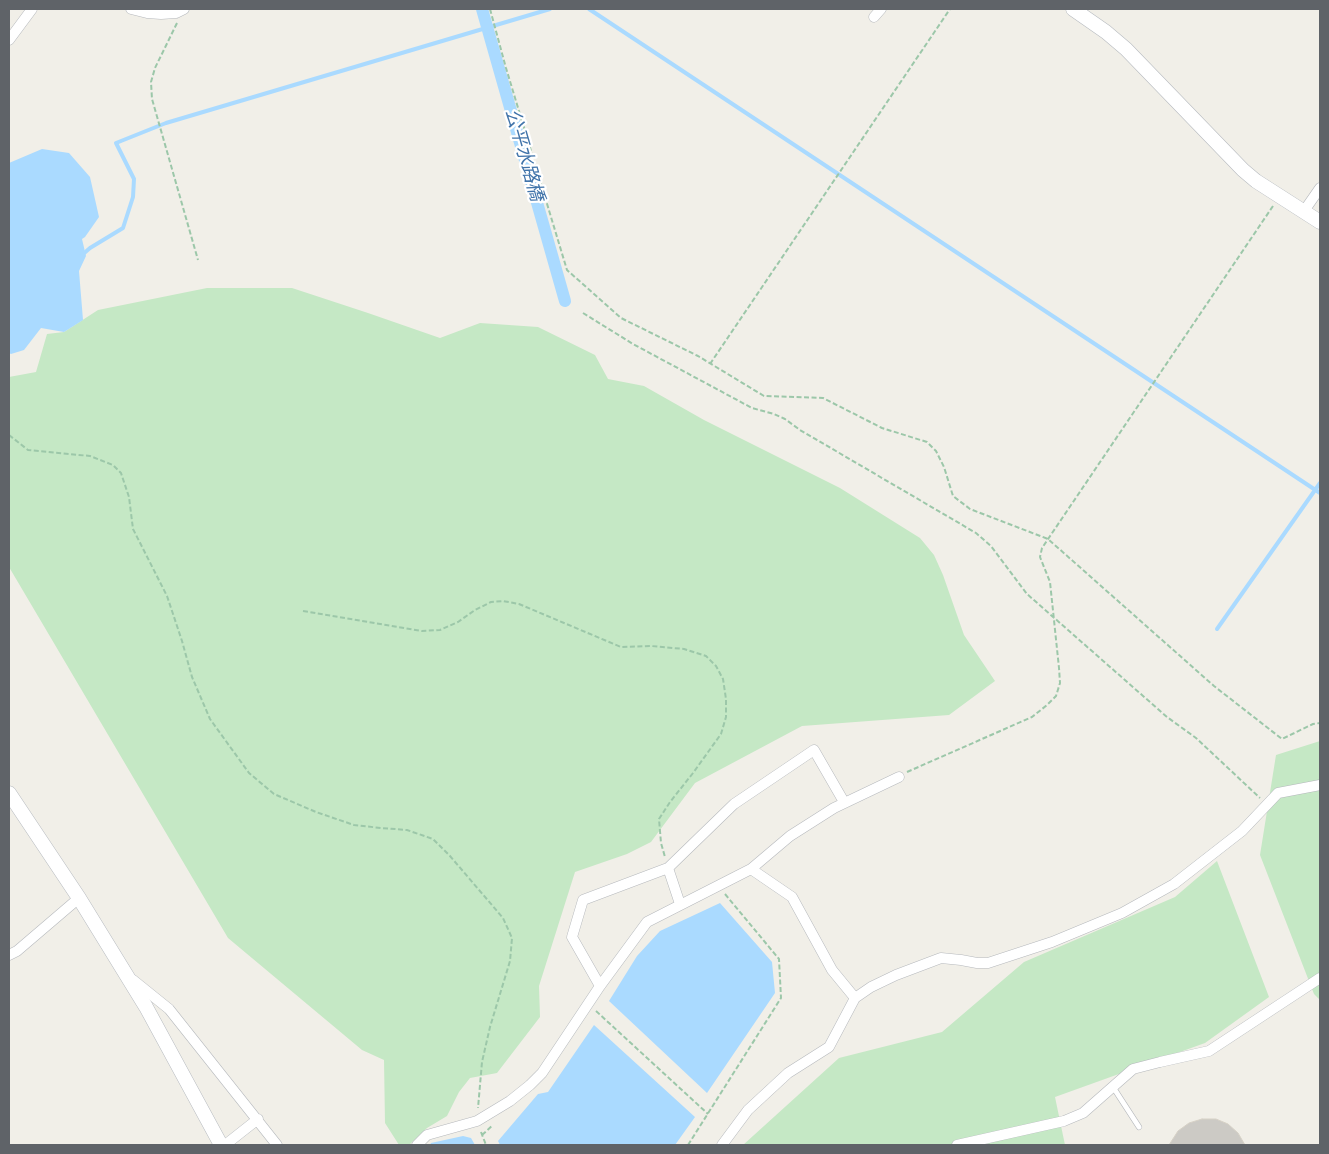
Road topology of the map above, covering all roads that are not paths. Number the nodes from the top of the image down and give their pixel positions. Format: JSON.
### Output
{"nodes":[{"id":1,"x":32,"y":9,"type":"edge"},
{"id":2,"x":131,"y":9,"type":"edge"},
{"id":3,"x":184,"y":9,"type":"edge"},
{"id":4,"x":1074,"y":9,"type":"edge"},
{"id":5,"x":9,"y":40,"type":"edge"},
{"id":6,"x":1320,"y":188,"type":"edge"},
{"id":7,"x":1304,"y":212,"type":"junction"},
{"id":8,"x":1320,"y":222,"type":"edge"},
{"id":9,"x":899,"y":777,"type":"road end"},
{"id":10,"x":1320,"y":785,"type":"edge"},
{"id":11,"x":9,"y":793,"type":"edge"},
{"id":12,"x":844,"y":802,"type":"junction"},
{"id":13,"x":668,"y":868,"type":"junction"},
{"id":14,"x":751,"y":869,"type":"junction"},
{"id":15,"x":79,"y":898,"type":"junction"},
{"id":16,"x":680,"y":904,"type":"junction"},
{"id":17,"x":9,"y":955,"type":"edge"},
{"id":18,"x":126,"y":974,"type":"junction"},
{"id":19,"x":1320,"y":978,"type":"edge"},
{"id":20,"x":600,"y":986,"type":"junction"},
{"id":21,"x":855,"y":998,"type":"junction"},
{"id":22,"x":1113,"y":1087,"type":"junction"},
{"id":23,"x":258,"y":1119,"type":"junction"},
{"id":24,"x":1139,"y":1127,"type":"dead end"},
{"id":25,"x":223,"y":1145,"type":"edge"},
{"id":26,"x":277,"y":1145,"type":"edge"},
{"id":27,"x":417,"y":1145,"type":"edge"},
{"id":28,"x":722,"y":1145,"type":"edge"},
{"id":29,"x":956,"y":1145,"type":"edge"}],
"edges":[{"from":1,"to":5,"type":"street"},
{"from":2,"to":3,"type":"street"},
{"from":4,"to":7,"type":"street"},
{"from":6,"to":7,"type":"street"},
{"from":7,"to":8,"type":"street"},
{"from":9,"to":12,"type":"street"},
{"from":10,"to":21,"type":"street"},
{"from":11,"to":15,"type":"street"},
{"from":12,"to":13,"type":"street"},
{"from":12,"to":14,"type":"street"},
{"from":13,"to":16,"type":"street"},
{"from":13,"to":20,"type":"street"},
{"from":14,"to":16,"type":"street"},
{"from":14,"to":21,"type":"street"},
{"from":15,"to":17,"type":"street"},
{"from":15,"to":18,"type":"street"},
{"from":16,"to":20,"type":"street"},
{"from":18,"to":23,"type":"street"},
{"from":18,"to":25,"type":"street"},
{"from":19,"to":22,"type":"street"},
{"from":20,"to":27,"type":"street"},
{"from":21,"to":28,"type":"street"},
{"from":22,"to":24,"type":"lane"},
{"from":22,"to":29,"type":"street"},
{"from":23,"to":25,"type":"street"},
{"from":23,"to":26,"type":"street"}]}
